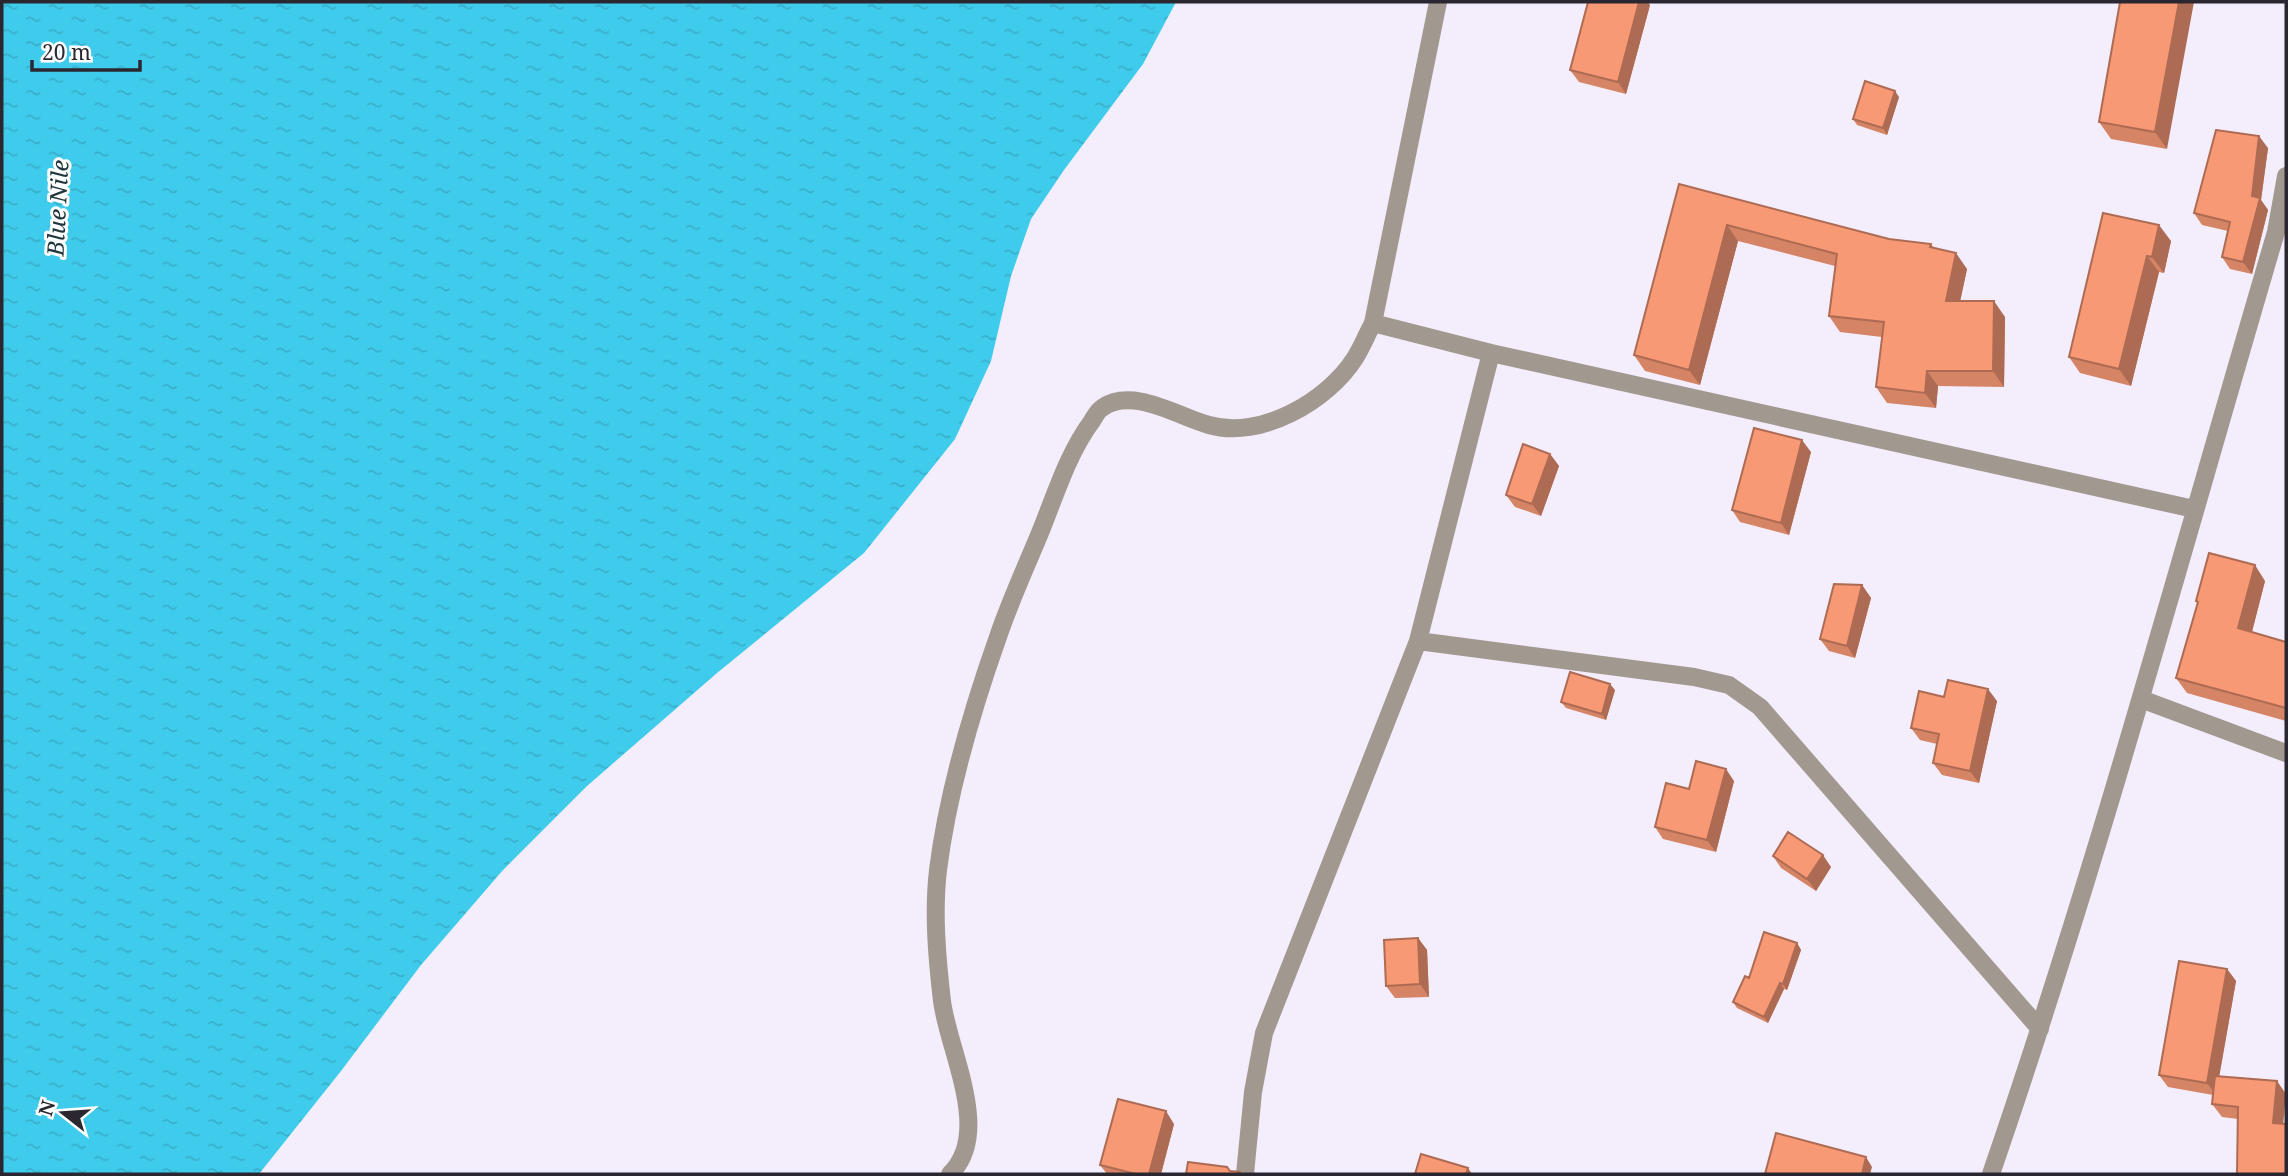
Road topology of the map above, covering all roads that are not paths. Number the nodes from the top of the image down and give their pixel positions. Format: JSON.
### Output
{"nodes":[{"id":1,"x":1438,"y":2,"type":"edge"},
{"id":2,"x":2286,"y":176,"type":"edge"},
{"id":3,"x":2281,"y":232,"type":"edge"},
{"id":4,"x":1373,"y":323,"type":"junction"},
{"id":5,"x":1491,"y":353,"type":"junction"},
{"id":6,"x":2194,"y":509,"type":"junction"},
{"id":7,"x":1418,"y":641,"type":"junction"},
{"id":8,"x":2141,"y":699,"type":"junction"},
{"id":9,"x":2286,"y":753,"type":"edge"},
{"id":10,"x":2040,"y":1029,"type":"junction"},
{"id":11,"x":950,"y":1174,"type":"edge"},
{"id":12,"x":1245,"y":1174,"type":"edge"},
{"id":13,"x":1991,"y":1174,"type":"edge"}],
"edges":[{"from":1,"to":4,"type":"street"},
{"from":2,"to":3,"type":"street"},
{"from":3,"to":6,"type":"street"},
{"from":4,"to":5,"type":"street"},
{"from":4,"to":11,"type":"street"},
{"from":5,"to":6,"type":"street"},
{"from":5,"to":7,"type":"street"},
{"from":6,"to":8,"type":"street"},
{"from":7,"to":10,"type":"street"},
{"from":7,"to":12,"type":"street"},
{"from":8,"to":9,"type":"street"},
{"from":8,"to":10,"type":"street"},
{"from":10,"to":13,"type":"street"}]}
